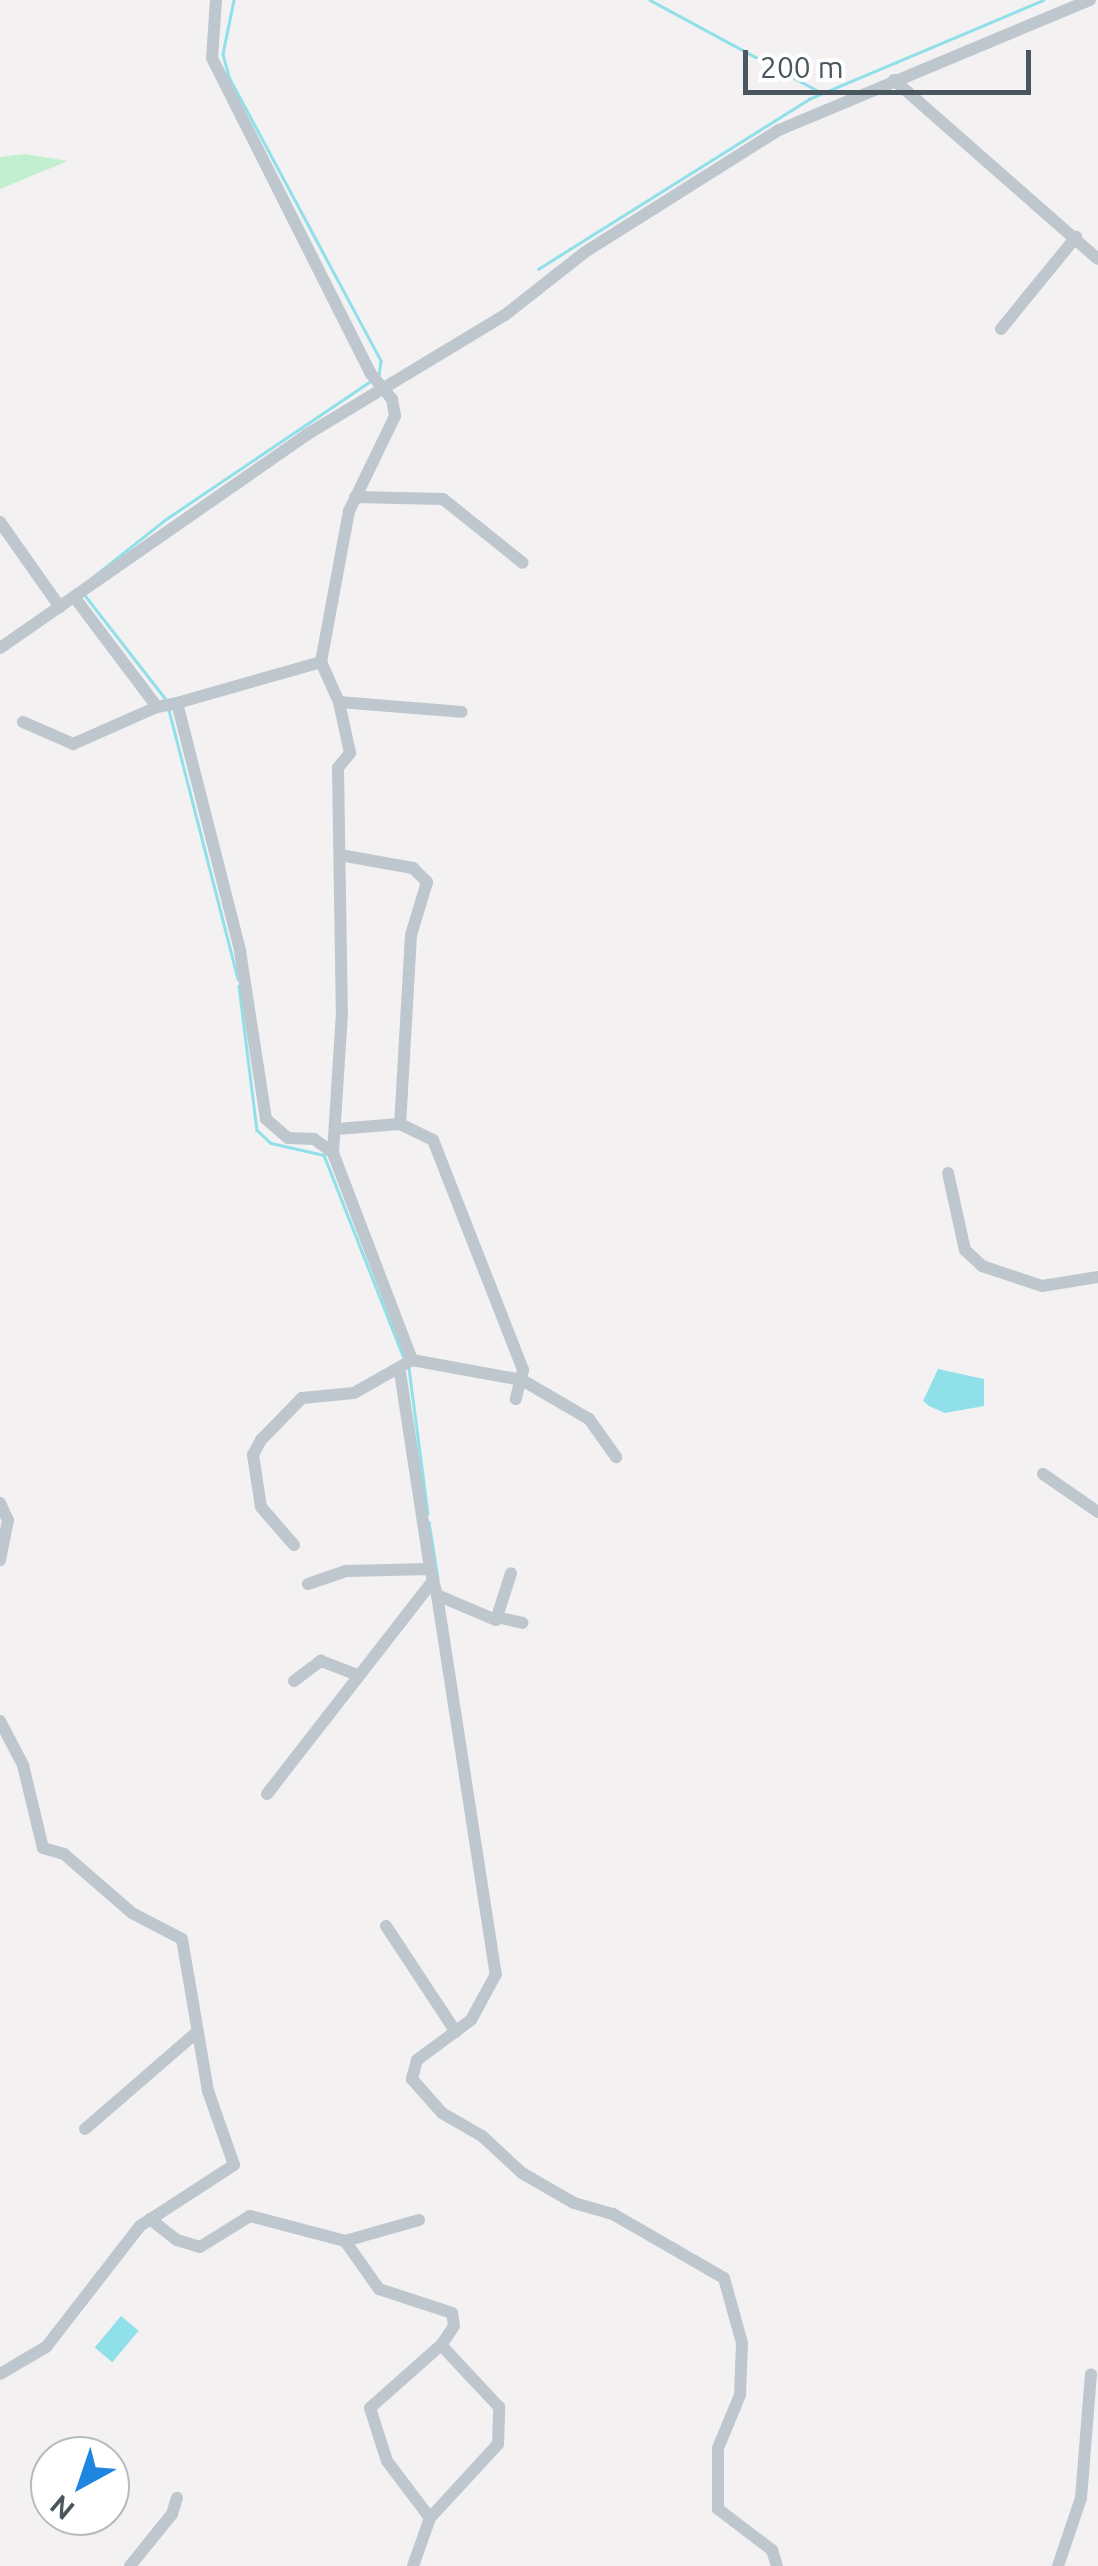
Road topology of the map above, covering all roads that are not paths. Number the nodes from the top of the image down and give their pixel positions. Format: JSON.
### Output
{"nodes":[{"id":1,"x":216,"y":0,"type":"edge"},
{"id":2,"x":1090,"y":0,"type":"edge"},
{"id":3,"x":894,"y":80,"type":"junction"},
{"id":4,"x":1076,"y":237,"type":"junction"},
{"id":5,"x":1098,"y":259,"type":"edge"},
{"id":6,"x":1001,"y":329,"type":"dead end"},
{"id":7,"x":376,"y":382,"type":"junction"},
{"id":8,"x":355,"y":497,"type":"junction"},
{"id":9,"x":0,"y":522,"type":"edge"},
{"id":10,"x":523,"y":564,"type":"dead end"},
{"id":11,"x":80,"y":594,"type":"junction"},
{"id":12,"x":60,"y":607,"type":"junction"},
{"id":13,"x":0,"y":648,"type":"edge"},
{"id":14,"x":321,"y":662,"type":"junction"},
{"id":15,"x":340,"y":702,"type":"junction"},
{"id":16,"x":167,"y":705,"type":"junction"},
{"id":17,"x":462,"y":712,"type":"dead end"},
{"id":18,"x":23,"y":722,"type":"dead end"},
{"id":19,"x":340,"y":854,"type":"junction"},
{"id":20,"x":400,"y":1124,"type":"junction"},
{"id":21,"x":337,"y":1128,"type":"junction"},
{"id":22,"x":332,"y":1153,"type":"junction"},
{"id":23,"x":948,"y":1173,"type":"dead end"},
{"id":24,"x":1098,"y":1278,"type":"edge"},
{"id":25,"x":407,"y":1366,"type":"junction"},
{"id":26,"x":522,"y":1380,"type":"junction"},
{"id":27,"x":516,"y":1399,"type":"dead end"},
{"id":28,"x":616,"y":1457,"type":"dead end"},
{"id":29,"x":1042,"y":1474,"type":"dead end"},
{"id":30,"x":0,"y":1503,"type":"edge"},
{"id":31,"x":1098,"y":1512,"type":"edge"},
{"id":32,"x":294,"y":1545,"type":"dead end"},
{"id":33,"x":0,"y":1560,"type":"edge"},
{"id":34,"x":511,"y":1572,"type":"dead end"},
{"id":35,"x":433,"y":1582,"type":"junction"},
{"id":36,"x":308,"y":1584,"type":"dead end"},
{"id":37,"x":502,"y":1618,"type":"junction"},
{"id":38,"x":522,"y":1623,"type":"dead end"},
{"id":39,"x":356,"y":1674,"type":"junction"},
{"id":40,"x":294,"y":1681,"type":"dead end"},
{"id":41,"x":0,"y":1722,"type":"edge"},
{"id":42,"x":266,"y":1794,"type":"dead end"},
{"id":43,"x":386,"y":1926,"type":"dead end"},
{"id":44,"x":197,"y":2032,"type":"junction"},
{"id":45,"x":456,"y":2032,"type":"junction"},
{"id":46,"x":84,"y":2130,"type":"dead end"},
{"id":47,"x":150,"y":2219,"type":"junction"},
{"id":48,"x":418,"y":2220,"type":"dead end"},
{"id":49,"x":345,"y":2241,"type":"junction"},
{"id":50,"x":441,"y":2345,"type":"junction"},
{"id":51,"x":0,"y":2374,"type":"edge"},
{"id":52,"x":1092,"y":2374,"type":"dead end"},
{"id":53,"x":177,"y":2498,"type":"dead end"},
{"id":54,"x":430,"y":2518,"type":"junction"},
{"id":55,"x":130,"y":2566,"type":"edge"},
{"id":56,"x":413,"y":2566,"type":"edge"},
{"id":57,"x":776,"y":2566,"type":"edge"},
{"id":58,"x":1058,"y":2566,"type":"edge"}],
"edges":[{"from":1,"to":7,"type":"street"},
{"from":2,"to":3,"type":"street"},
{"from":3,"to":4,"type":"street"},
{"from":3,"to":7,"type":"street"},
{"from":4,"to":5,"type":"street"},
{"from":4,"to":6,"type":"street"},
{"from":7,"to":8,"type":"street"},
{"from":7,"to":11,"type":"street"},
{"from":8,"to":10,"type":"street"},
{"from":8,"to":14,"type":"street"},
{"from":9,"to":12,"type":"street"},
{"from":11,"to":12,"type":"street"},
{"from":11,"to":16,"type":"street"},
{"from":12,"to":13,"type":"street"},
{"from":14,"to":15,"type":"street"},
{"from":14,"to":16,"type":"street"},
{"from":15,"to":17,"type":"street"},
{"from":15,"to":19,"type":"street"},
{"from":16,"to":18,"type":"street"},
{"from":16,"to":22,"type":"street"},
{"from":19,"to":20,"type":"street"},
{"from":19,"to":21,"type":"street"},
{"from":20,"to":21,"type":"street"},
{"from":20,"to":26,"type":"street"},
{"from":21,"to":22,"type":"street"},
{"from":22,"to":25,"type":"street"},
{"from":23,"to":24,"type":"street"},
{"from":25,"to":26,"type":"street"},
{"from":25,"to":32,"type":"street"},
{"from":25,"to":35,"type":"street"},
{"from":26,"to":27,"type":"street"},
{"from":26,"to":28,"type":"street"},
{"from":29,"to":31,"type":"street"},
{"from":30,"to":33,"type":"street"},
{"from":34,"to":37,"type":"street"},
{"from":35,"to":36,"type":"street"},
{"from":35,"to":37,"type":"street"},
{"from":35,"to":39,"type":"street"},
{"from":35,"to":45,"type":"street"},
{"from":37,"to":38,"type":"street"},
{"from":39,"to":40,"type":"street"},
{"from":39,"to":42,"type":"street"},
{"from":41,"to":44,"type":"street"},
{"from":43,"to":45,"type":"street"},
{"from":44,"to":46,"type":"street"},
{"from":44,"to":47,"type":"street"},
{"from":45,"to":57,"type":"street"},
{"from":47,"to":49,"type":"street"},
{"from":47,"to":51,"type":"street"},
{"from":48,"to":49,"type":"street"},
{"from":49,"to":50,"type":"street"},
{"from":50,"to":54,"type":"street"},
{"from":50,"to":54,"type":"street"},
{"from":52,"to":58,"type":"street"},
{"from":53,"to":55,"type":"street"},
{"from":54,"to":56,"type":"street"}]}
